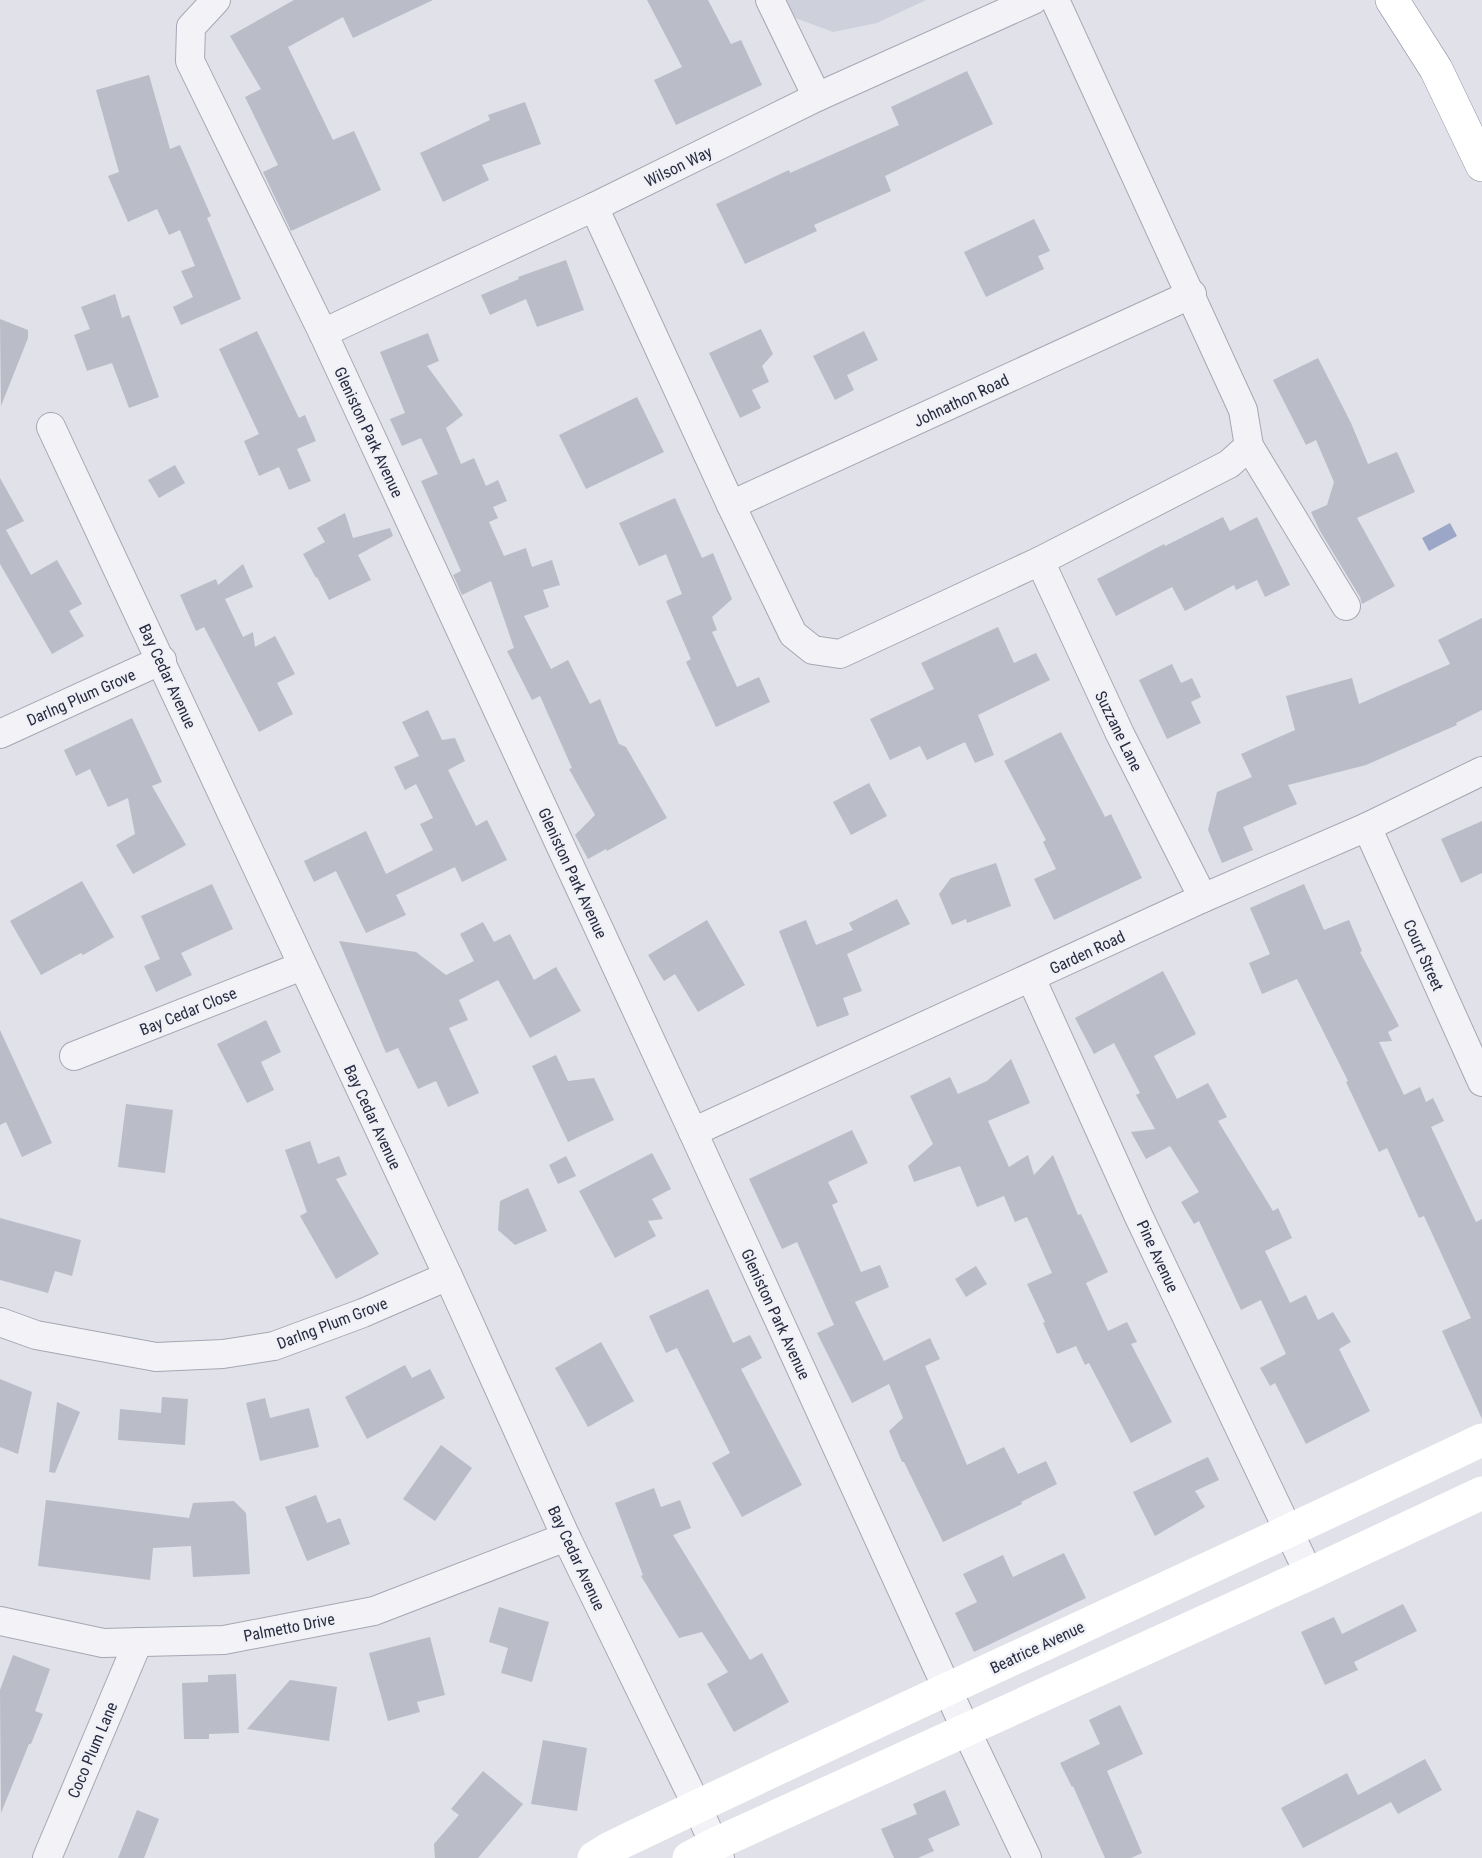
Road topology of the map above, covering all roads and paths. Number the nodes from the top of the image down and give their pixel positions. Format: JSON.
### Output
{"nodes":[{"id":1,"x":216,"y":0,"type":"edge"},
{"id":2,"x":770,"y":0,"type":"edge"},
{"id":3,"x":1033,"y":0,"type":"edge"},
{"id":4,"x":1055,"y":0,"type":"edge"},
{"id":5,"x":1392,"y":0,"type":"edge"},
{"id":6,"x":1418,"y":0,"type":"edge"},
{"id":7,"x":1436,"y":69,"type":"junction"},
{"id":8,"x":818,"y":97,"type":"junction"},
{"id":9,"x":1482,"y":165,"type":"edge"},
{"id":10,"x":594,"y":207,"type":"junction"},
{"id":11,"x":1192,"y":294,"type":"junction"},
{"id":12,"x":323,"y":333,"type":"junction"},
{"id":13,"x":51,"y":427,"type":"dead end"},
{"id":14,"x":1250,"y":446,"type":"junction"},
{"id":15,"x":731,"y":505,"type":"junction"},
{"id":16,"x":1040,"y":561,"type":"junction"},
{"id":17,"x":1346,"y":606,"type":"dead end"},
{"id":18,"x":162,"y":660,"type":"junction"},
{"id":19,"x":0,"y":734,"type":"edge"},
{"id":20,"x":1482,"y":771,"type":"edge"},
{"id":21,"x":1367,"y":827,"type":"junction"},
{"id":22,"x":1203,"y":898,"type":"junction"},
{"id":23,"x":302,"y":966,"type":"junction"},
{"id":24,"x":1031,"y":978,"type":"junction"},
{"id":25,"x":74,"y":1056,"type":"dead end"},
{"id":26,"x":1482,"y":1083,"type":"edge"},
{"id":27,"x":693,"y":1132,"type":"junction"},
{"id":28,"x":448,"y":1276,"type":"junction"},
{"id":29,"x":0,"y":1322,"type":"edge"},
{"id":30,"x":1482,"y":1440,"type":"edge"},
{"id":31,"x":1482,"y":1493,"type":"edge"},
{"id":32,"x":1288,"y":1532,"type":"junction"},
{"id":33,"x":566,"y":1537,"type":"junction"},
{"id":34,"x":1309,"y":1574,"type":"junction"},
{"id":35,"x":0,"y":1621,"type":"edge"},
{"id":36,"x":138,"y":1642,"type":"junction"},
{"id":37,"x":947,"y":1688,"type":"junction"},
{"id":38,"x":966,"y":1730,"type":"junction"},
{"id":39,"x":697,"y":1806,"type":"junction"},
{"id":40,"x":707,"y":1854,"type":"edge"},
{"id":41,"x":47,"y":1858,"type":"edge"},
{"id":42,"x":594,"y":1858,"type":"edge"},
{"id":43,"x":1027,"y":1858,"type":"edge"}],
"edges":[{"from":1,"to":12,"type":"street","name":"Gleniston Park Avenue"},
{"from":2,"to":8,"type":"street"},
{"from":3,"to":8,"type":"street","name":"Wilson Way"},
{"from":4,"to":11,"type":"street"},
{"from":5,"to":7,"type":"main road"},
{"from":6,"to":7,"type":"main road"},
{"from":7,"to":9,"type":"main road"},
{"from":8,"to":10,"type":"street","name":"Wilson Way"},
{"from":10,"to":12,"type":"street","name":"Wilson Way"},
{"from":10,"to":15,"type":"street"},
{"from":11,"to":14,"type":"street"},
{"from":11,"to":15,"type":"street","name":"Johnathon Road"},
{"from":12,"to":27,"type":"street","name":"Gleniston Park Avenue"},
{"from":13,"to":18,"type":"street","name":"Bay Cedar Avenue"},
{"from":14,"to":16,"type":"street"},
{"from":14,"to":17,"type":"street"},
{"from":15,"to":16,"type":"street"},
{"from":16,"to":22,"type":"street","name":"Suzzane Lane"},
{"from":18,"to":19,"type":"street","name":"Darlng Plum Grove"},
{"from":18,"to":23,"type":"street","name":"Bay Cedar Avenue"},
{"from":20,"to":21,"type":"street","name":"Garden Road"},
{"from":21,"to":22,"type":"street","name":"Garden Road"},
{"from":21,"to":26,"type":"street","name":"Court Street"},
{"from":22,"to":24,"type":"street","name":"Garden Road"},
{"from":23,"to":25,"type":"street","name":"Bay Cedar Close"},
{"from":23,"to":28,"type":"street","name":"Bay Cedar Avenue"},
{"from":24,"to":27,"type":"street","name":"Garden Road"},
{"from":24,"to":32,"type":"street","name":"Pine Avenue"},
{"from":27,"to":37,"type":"street","name":"Gleniston Park Avenue"},
{"from":28,"to":29,"type":"street","name":"Darlng Plum Grove"},
{"from":28,"to":33,"type":"street","name":"Bay Cedar Avenue"},
{"from":30,"to":32,"type":"main road","name":"Beatrice Avenue"},
{"from":31,"to":34,"type":"main road"},
{"from":32,"to":34,"type":"street","name":"Pine Avenue"},
{"from":32,"to":37,"type":"main road","name":"Beatrice Avenue"},
{"from":33,"to":36,"type":"street","name":"Palmetto Drive"},
{"from":33,"to":39,"type":"street","name":"Bay Cedar Avenue"},
{"from":34,"to":38,"type":"main road"},
{"from":35,"to":36,"type":"street","name":"Palmetto Drive"},
{"from":36,"to":41,"type":"street","name":"Coco Plum Lane"},
{"from":37,"to":38,"type":"street","name":"Gleniston Park Avenue"},
{"from":37,"to":39,"type":"main road","name":"Beatrice Avenue"},
{"from":38,"to":40,"type":"main road"},
{"from":38,"to":43,"type":"street"},
{"from":39,"to":40,"type":"street","name":"Bay Cedar Avenue"},
{"from":39,"to":42,"type":"main road","name":"Beatrice Avenue"}]}
